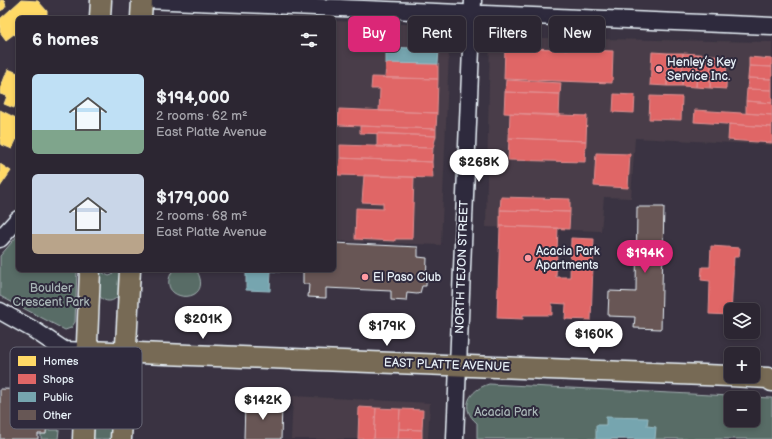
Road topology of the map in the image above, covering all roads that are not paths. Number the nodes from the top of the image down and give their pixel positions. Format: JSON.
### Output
{"nodes":[{"id":1,"x":101,"y":0,"type":"edge"},
{"id":2,"x":142,"y":0,"type":"edge"},
{"id":3,"x":146,"y":0,"type":"edge"},
{"id":4,"x":472,"y":7,"type":"edge"},
{"id":5,"x":100,"y":16,"type":"edge"},
{"id":6,"x":141,"y":16,"type":"edge"},
{"id":7,"x":772,"y":26,"type":"edge"},
{"id":8,"x":16,"y":221,"type":"edge"},
{"id":9,"x":0,"y":239,"type":"edge"},
{"id":10,"x":90,"y":272,"type":"edge"},
{"id":11,"x":130,"y":272,"type":"edge"},
{"id":12,"x":0,"y":311,"type":"edge"},
{"id":13,"x":60,"y":347,"type":"edge"},
{"id":14,"x":87,"y":347,"type":"edge"},
{"id":15,"x":127,"y":347,"type":"edge"},
{"id":16,"x":142,"y":353,"type":"edge"},
{"id":17,"x":458,"y":366,"type":"junction"},
{"id":18,"x":771,"y":378,"type":"edge"},
{"id":19,"x":83,"y":429,"type":"edge"},
{"id":20,"x":123,"y":429,"type":"edge"},
{"id":21,"x":83,"y":439,"type":"edge"},
{"id":22,"x":122,"y":439,"type":"edge"},
{"id":23,"x":455,"y":439,"type":"edge"}],
"edges":[{"from":1,"to":5,"type":"main road"},
{"from":2,"to":6,"type":"main road"},
{"from":3,"to":4,"type":"street"},
{"from":4,"to":7,"type":"street"},
{"from":4,"to":17,"type":"street","name":"NORTH TEJON STREET"},
{"from":8,"to":9,"type":"street"},
{"from":10,"to":14,"type":"main road"},
{"from":11,"to":15,"type":"main road"},
{"from":12,"to":13,"type":"street"},
{"from":16,"to":17,"type":"main road","name":"EAST PLATTE AVENUE"},
{"from":17,"to":18,"type":"main road","name":"EAST PLATTE AVENUE"},
{"from":17,"to":23,"type":"street","name":"NORTH TEJON STREET"},
{"from":19,"to":21,"type":"main road"},
{"from":20,"to":22,"type":"main road"}]}
